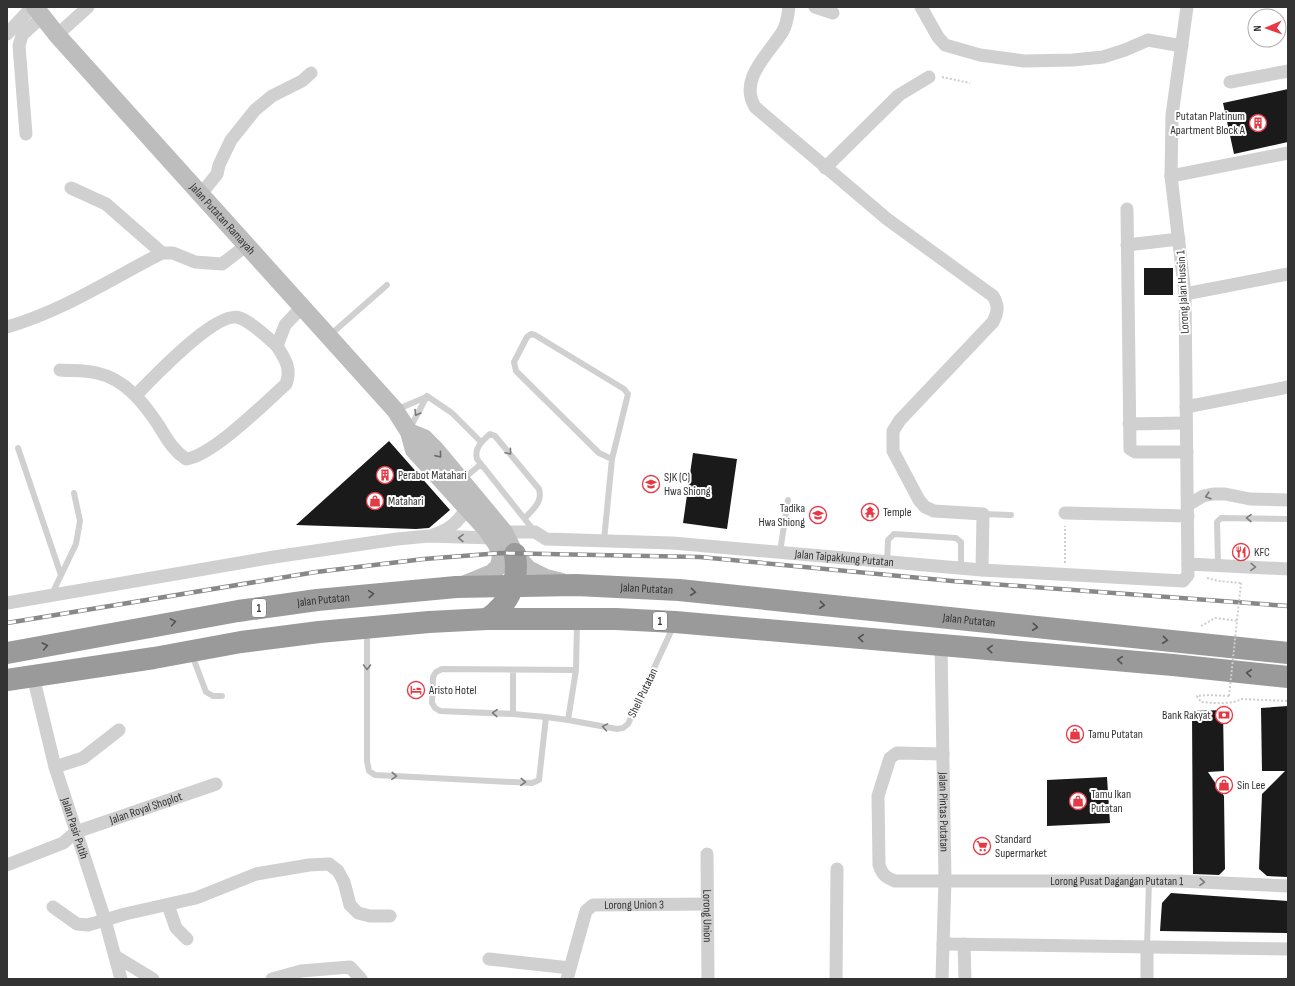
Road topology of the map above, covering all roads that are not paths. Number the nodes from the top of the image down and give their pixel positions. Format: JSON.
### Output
{"nodes":[{"id":1,"x":88,"y":7,"type":"edge"},
{"id":2,"x":789,"y":7,"type":"edge"},
{"id":3,"x":815,"y":7,"type":"edge"},
{"id":4,"x":921,"y":7,"type":"edge"},
{"id":5,"x":1187,"y":7,"type":"edge"},
{"id":6,"x":37,"y":10,"type":"edge"},
{"id":7,"x":833,"y":13,"type":"dead end"},
{"id":8,"x":7,"y":34,"type":"edge"},
{"id":9,"x":57,"y":34,"type":"junction"},
{"id":10,"x":1182,"y":46,"type":"junction"},
{"id":11,"x":1288,"y":71,"type":"edge"},
{"id":12,"x":311,"y":73,"type":"dead end"},
{"id":13,"x":929,"y":76,"type":"road end"},
{"id":14,"x":1230,"y":82,"type":"dead end"},
{"id":15,"x":26,"y":134,"type":"dead end"},
{"id":16,"x":1288,"y":153,"type":"edge"},
{"id":17,"x":826,"y":168,"type":"junction"},
{"id":18,"x":1171,"y":176,"type":"junction"},
{"id":19,"x":71,"y":188,"type":"dead end"},
{"id":20,"x":201,"y":194,"type":"junction"},
{"id":21,"x":1127,"y":209,"type":"dead end"},
{"id":22,"x":1179,"y":239,"type":"junction"},
{"id":23,"x":247,"y":244,"type":"junction"},
{"id":24,"x":1127,"y":244,"type":"junction"},
{"id":25,"x":162,"y":253,"type":"junction"},
{"id":26,"x":1288,"y":274,"type":"edge"},
{"id":27,"x":387,"y":285,"type":"dead end"},
{"id":28,"x":1185,"y":294,"type":"junction"},
{"id":29,"x":302,"y":307,"type":"junction"},
{"id":30,"x":7,"y":327,"type":"edge"},
{"id":31,"x":328,"y":336,"type":"junction"},
{"id":32,"x":277,"y":346,"type":"junction"},
{"id":33,"x":60,"y":370,"type":"dead end"},
{"id":34,"x":1288,"y":387,"type":"edge"},
{"id":35,"x":136,"y":395,"type":"junction"},
{"id":36,"x":428,"y":396,"type":"junction"},
{"id":37,"x":1186,"y":407,"type":"junction"},
{"id":38,"x":395,"y":410,"type":"junction"},
{"id":39,"x":1186,"y":423,"type":"junction"},
{"id":40,"x":1129,"y":424,"type":"junction"},
{"id":41,"x":409,"y":432,"type":"junction"},
{"id":42,"x":481,"y":442,"type":"junction"},
{"id":43,"x":18,"y":448,"type":"dead end"},
{"id":44,"x":1187,"y":452,"type":"junction"},
{"id":45,"x":612,"y":459,"type":"junction"},
{"id":46,"x":481,"y":464,"type":"junction"},
{"id":47,"x":461,"y":481,"type":"junction"},
{"id":48,"x":74,"y":493,"type":"dead end"},
{"id":49,"x":788,"y":500,"type":"dead end"},
{"id":50,"x":1288,"y":500,"type":"edge"},
{"id":51,"x":466,"y":508,"type":"junction"},
{"id":52,"x":1188,"y":510,"type":"junction"},
{"id":53,"x":1065,"y":512,"type":"road end"},
{"id":54,"x":983,"y":514,"type":"junction"},
{"id":55,"x":1012,"y":515,"type":"dead end"},
{"id":56,"x":525,"y":518,"type":"junction"},
{"id":57,"x":1288,"y":519,"type":"edge"},
{"id":58,"x":535,"y":532,"type":"junction"},
{"id":59,"x":499,"y":535,"type":"junction"},
{"id":60,"x":429,"y":536,"type":"junction"},
{"id":61,"x":604,"y":540,"type":"junction"},
{"id":62,"x":515,"y":554,"type":"junction"},
{"id":63,"x":779,"y":554,"type":"junction"},
{"id":64,"x":887,"y":563,"type":"junction"},
{"id":65,"x":1188,"y":564,"type":"junction"},
{"id":66,"x":1218,"y":565,"type":"junction"},
{"id":67,"x":961,"y":569,"type":"junction"},
{"id":68,"x":1288,"y":569,"type":"edge"},
{"id":69,"x":982,"y":570,"type":"junction"},
{"id":70,"x":61,"y":575,"type":"junction"},
{"id":71,"x":1186,"y":579,"type":"joint"},
{"id":72,"x":576,"y":585,"type":"junction"},
{"id":73,"x":514,"y":586,"type":"junction"},
{"id":74,"x":615,"y":586,"type":"junction"},
{"id":75,"x":456,"y":587,"type":"junction"},
{"id":76,"x":52,"y":594,"type":"junction"},
{"id":77,"x":7,"y":602,"type":"edge"},
{"id":78,"x":487,"y":619,"type":"junction"},
{"id":79,"x":616,"y":619,"type":"junction"},
{"id":80,"x":577,"y":620,"type":"junction"},
{"id":81,"x":675,"y":622,"type":"junction"},
{"id":82,"x":150,"y":626,"type":"junction"},
{"id":83,"x":366,"y":628,"type":"junction"},
{"id":84,"x":941,"y":645,"type":"junction"},
{"id":85,"x":191,"y":651,"type":"junction"},
{"id":86,"x":7,"y":653,"type":"edge"},
{"id":87,"x":1288,"y":653,"type":"edge"},
{"id":88,"x":7,"y":656,"type":"edge"},
{"id":89,"x":154,"y":658,"type":"junction"},
{"id":90,"x":513,"y":670,"type":"junction"},
{"id":91,"x":576,"y":670,"type":"junction"},
{"id":92,"x":33,"y":676,"type":"junction"},
{"id":93,"x":1288,"y":676,"type":"edge"},
{"id":94,"x":7,"y":680,"type":"edge"},
{"id":95,"x":222,"y":696,"type":"dead end"},
{"id":96,"x":512,"y":714,"type":"junction"},
{"id":97,"x":546,"y":717,"type":"junction"},
{"id":98,"x":568,"y":720,"type":"junction"},
{"id":99,"x":119,"y":730,"type":"dead end"},
{"id":100,"x":943,"y":754,"type":"junction"},
{"id":101,"x":55,"y":767,"type":"junction"},
{"id":102,"x":216,"y":784,"type":"dead end"},
{"id":103,"x":76,"y":832,"type":"junction"},
{"id":104,"x":707,"y":854,"type":"dead end"},
{"id":105,"x":7,"y":865,"type":"edge"},
{"id":106,"x":837,"y":869,"type":"dead end"},
{"id":107,"x":946,"y":880,"type":"junction"},
{"id":108,"x":1149,"y":881,"type":"junction"},
{"id":109,"x":1288,"y":886,"type":"edge"},
{"id":110,"x":707,"y":904,"type":"junction"},
{"id":111,"x":168,"y":905,"type":"junction"},
{"id":112,"x":53,"y":907,"type":"dead end"},
{"id":113,"x":390,"y":916,"type":"dead end"},
{"id":114,"x":105,"y":920,"type":"junction"},
{"id":115,"x":187,"y":939,"type":"dead end"},
{"id":116,"x":943,"y":944,"type":"junction"},
{"id":117,"x":964,"y":944,"type":"junction"},
{"id":118,"x":1147,"y":947,"type":"junction"},
{"id":119,"x":1288,"y":949,"type":"edge"},
{"id":120,"x":115,"y":956,"type":"junction"},
{"id":121,"x":489,"y":959,"type":"dead end"},
{"id":122,"x":568,"y":974,"type":"edge"},
{"id":123,"x":148,"y":978,"type":"edge"},
{"id":124,"x":121,"y":979,"type":"edge"},
{"id":125,"x":272,"y":979,"type":"edge"},
{"id":126,"x":361,"y":979,"type":"edge"},
{"id":127,"x":708,"y":979,"type":"edge"},
{"id":128,"x":836,"y":979,"type":"edge"},
{"id":129,"x":942,"y":979,"type":"edge"},
{"id":130,"x":965,"y":979,"type":"edge"},
{"id":131,"x":1147,"y":979,"type":"edge"}],
"edges":[{"from":1,"to":9,"type":"street"},
{"from":2,"to":17,"type":"street"},
{"from":3,"to":7,"type":"street"},
{"from":4,"to":10,"type":"street"},
{"from":5,"to":10,"type":"street","name":"Lorong Jalan Hussin 1"},
{"from":6,"to":8,"type":"street"},
{"from":6,"to":9,"type":"main road","name":"Jalan Putatan Ramayah"},
{"from":6,"to":15,"type":"street"},
{"from":9,"to":20,"type":"main road","name":"Jalan Putatan Ramayah"},
{"from":10,"to":18,"type":"street","name":"Lorong Jalan Hussin 1"},
{"from":11,"to":14,"type":"street"},
{"from":12,"to":20,"type":"street"},
{"from":13,"to":17,"type":"street"},
{"from":16,"to":18,"type":"street"},
{"from":17,"to":54,"type":"street"},
{"from":18,"to":22,"type":"street","name":"Lorong Jalan Hussin 1"},
{"from":19,"to":25,"type":"street"},
{"from":20,"to":23,"type":"main road","name":"Jalan Putatan Ramayah"},
{"from":21,"to":24,"type":"street"},
{"from":22,"to":24,"type":"street"},
{"from":22,"to":28,"type":"street","name":"Lorong Jalan Hussin 1"},
{"from":23,"to":25,"type":"street"},
{"from":23,"to":29,"type":"main road","name":"Jalan Putatan Ramayah"},
{"from":24,"to":40,"type":"street"},
{"from":25,"to":30,"type":"street"},
{"from":26,"to":28,"type":"street"},
{"from":27,"to":31,"type":"lane"},
{"from":28,"to":37,"type":"street","name":"Lorong Jalan Hussin 1"},
{"from":29,"to":31,"type":"main road","name":"Jalan Putatan Ramayah"},
{"from":29,"to":32,"type":"street"},
{"from":31,"to":38,"type":"main road","name":"Jalan Putatan Ramayah"},
{"from":32,"to":35,"type":"street"},
{"from":32,"to":35,"type":"street"},
{"from":33,"to":35,"type":"street"},
{"from":34,"to":37,"type":"street"},
{"from":36,"to":38,"type":"lane"},
{"from":36,"to":41,"type":"lane","one_way":true},
{"from":36,"to":42,"type":"lane"},
{"from":37,"to":39,"type":"street","name":"Lorong Jalan Hussin 1"},
{"from":38,"to":41,"type":"main road","name":"Jalan Putatan Ramayah"},
{"from":39,"to":40,"type":"street"},
{"from":39,"to":44,"type":"street","name":"Lorong Jalan Hussin 1"},
{"from":40,"to":44,"type":"street"},
{"from":41,"to":47,"type":"main road","name":"Jalan Putatan Ramayah","one_way":true},
{"from":41,"to":51,"type":"main road","name":"Jalan Putatan Ramayah"},
{"from":42,"to":46,"type":"lane"},
{"from":42,"to":56,"type":"lane","one_way":true},
{"from":43,"to":70,"type":"lane"},
{"from":44,"to":52,"type":"street","name":"Lorong Jalan Hussin 1"},
{"from":45,"to":45,"type":"lane"},
{"from":45,"to":61,"type":"lane"},
{"from":46,"to":47,"type":"lane"},
{"from":46,"to":56,"type":"lane"},
{"from":47,"to":59,"type":"main road","name":"Jalan Putatan Ramayah"},
{"from":48,"to":70,"type":"lane"},
{"from":49,"to":63,"type":"lane"},
{"from":50,"to":52,"type":"street","one_way":true},
{"from":51,"to":59,"type":"main road","name":"Jalan Putatan Ramayah"},
{"from":51,"to":60,"type":"street"},
{"from":52,"to":53,"type":"street"},
{"from":52,"to":65,"type":"street","name":"Lorong Jalan Hussin 1"},
{"from":54,"to":55,"type":"lane"},
{"from":54,"to":69,"type":"street"},
{"from":56,"to":58,"type":"lane"},
{"from":57,"to":66,"type":"lane","one_way":true},
{"from":58,"to":59,"type":"street","name":"Jalan Taipakkung Putatan"},
{"from":58,"to":61,"type":"street","name":"Jalan Taipakkung Putatan"},
{"from":59,"to":60,"type":"street","name":"Jalan Taipakkung Putatan","one_way":true},
{"from":59,"to":62,"type":"main road","name":"Jalan Putatan Ramayah"},
{"from":59,"to":75,"type":"main road","name":"Jalan Putatan Ramayah"},
{"from":60,"to":76,"type":"street"},
{"from":61,"to":63,"type":"street","name":"Jalan Taipakkung Putatan"},
{"from":62,"to":72,"type":"main road","name":"Jalan Putatan Ramayah"},
{"from":62,"to":73,"type":"highway"},
{"from":63,"to":64,"type":"street","name":"Jalan Taipakkung Putatan"},
{"from":64,"to":67,"type":"street","name":"Jalan Taipakkung Putatan"},
{"from":64,"to":67,"type":"lane"},
{"from":65,"to":66,"type":"street"},
{"from":65,"to":71,"type":"street","name":"Lorong Jalan Hussin 1"},
{"from":66,"to":68,"type":"street","one_way":true},
{"from":67,"to":69,"type":"street","name":"Jalan Taipakkung Putatan"},
{"from":69,"to":71,"type":"street","name":"Jalan Taipakkung Putatan"},
{"from":70,"to":76,"type":"lane"},
{"from":72,"to":73,"type":"highway","name":"Jalan Putatan","number":"1"},
{"from":72,"to":74,"type":"highway","name":"Jalan Putatan","number":"1"},
{"from":73,"to":75,"type":"highway","name":"Jalan Putatan","number":"1"},
{"from":73,"to":78,"type":"highway"},
{"from":74,"to":79,"type":"highway"},
{"from":74,"to":87,"type":"highway","name":"Jalan Putatan","number":"1","one_way":true},
{"from":82,"to":75,"type":"highway","name":"Jalan Putatan","number":"1","one_way":true},
{"from":76,"to":77,"type":"street"},
{"from":78,"to":80,"type":"highway","number":"1"},
{"from":78,"to":83,"type":"highway","number":"1"},
{"from":79,"to":80,"type":"highway","number":"1"},
{"from":79,"to":81,"type":"highway","number":"1"},
{"from":80,"to":91,"type":"lane"},
{"from":84,"to":81,"type":"highway","number":"1","one_way":true},
{"from":81,"to":98,"type":"lane","name":"Shell Putatan","one_way":true},
{"from":86,"to":82,"type":"highway","name":"Jalan Putatan","number":"1","one_way":true},
{"from":82,"to":89,"type":"highway"},
{"from":83,"to":85,"type":"highway","number":"1"},
{"from":83,"to":97,"type":"lane","one_way":true},
{"from":93,"to":84,"type":"highway","number":"1","one_way":true},
{"from":84,"to":100,"type":"street","name":"Jalan Pintas Putatan"},
{"from":85,"to":89,"type":"highway","number":"1"},
{"from":85,"to":95,"type":"lane"},
{"from":88,"to":92,"type":"highway"},
{"from":89,"to":92,"type":"highway","number":"1"},
{"from":90,"to":91,"type":"lane"},
{"from":90,"to":96,"type":"lane"},
{"from":96,"to":90,"type":"lane","name":"Shell Putatan","one_way":true},
{"from":91,"to":98,"type":"lane"},
{"from":92,"to":94,"type":"highway","number":"1"},
{"from":92,"to":101,"type":"street","name":"Jalan Pasir Putih"},
{"from":96,"to":97,"type":"lane","name":"Shell Putatan"},
{"from":97,"to":98,"type":"lane","name":"Shell Putatan"},
{"from":99,"to":101,"type":"street"},
{"from":100,"to":107,"type":"street","name":"Jalan Pintas Putatan"},
{"from":100,"to":107,"type":"street","name":"Lorong Pusat Dagangan Putatan 1"},
{"from":101,"to":103,"type":"street","name":"Jalan Pasir Putih"},
{"from":102,"to":103,"type":"street","name":"Jalan Royal Shoplot"},
{"from":103,"to":105,"type":"street","name":"Jalan Royal Shoplot"},
{"from":103,"to":114,"type":"street","name":"Jalan Pasir Putih"},
{"from":104,"to":110,"type":"street","name":"Lorong Union"},
{"from":106,"to":128,"type":"street"},
{"from":107,"to":108,"type":"street","name":"Lorong Pusat Dagangan Putatan 1"},
{"from":107,"to":116,"type":"street","name":"Jalan Pintas Putatan"},
{"from":108,"to":109,"type":"street","name":"Lorong Pusat Dagangan Putatan 1","one_way":true},
{"from":108,"to":118,"type":"lane"},
{"from":110,"to":122,"type":"street","name":"Lorong Union 3"},
{"from":110,"to":127,"type":"street","name":"Lorong Union"},
{"from":111,"to":113,"type":"street"},
{"from":111,"to":114,"type":"street"},
{"from":111,"to":115,"type":"street"},
{"from":112,"to":114,"type":"street"},
{"from":114,"to":120,"type":"street","name":"Jalan Pasir Putih"},
{"from":116,"to":117,"type":"street"},
{"from":116,"to":129,"type":"street","name":"Jalan Pintas Putatan"},
{"from":117,"to":118,"type":"street"},
{"from":117,"to":130,"type":"street"},
{"from":118,"to":119,"type":"street"},
{"from":118,"to":131,"type":"street"},
{"from":120,"to":123,"type":"street"},
{"from":120,"to":124,"type":"street","name":"Jalan Pasir Putih"},
{"from":121,"to":122,"type":"street"},
{"from":125,"to":126,"type":"street"}]}
